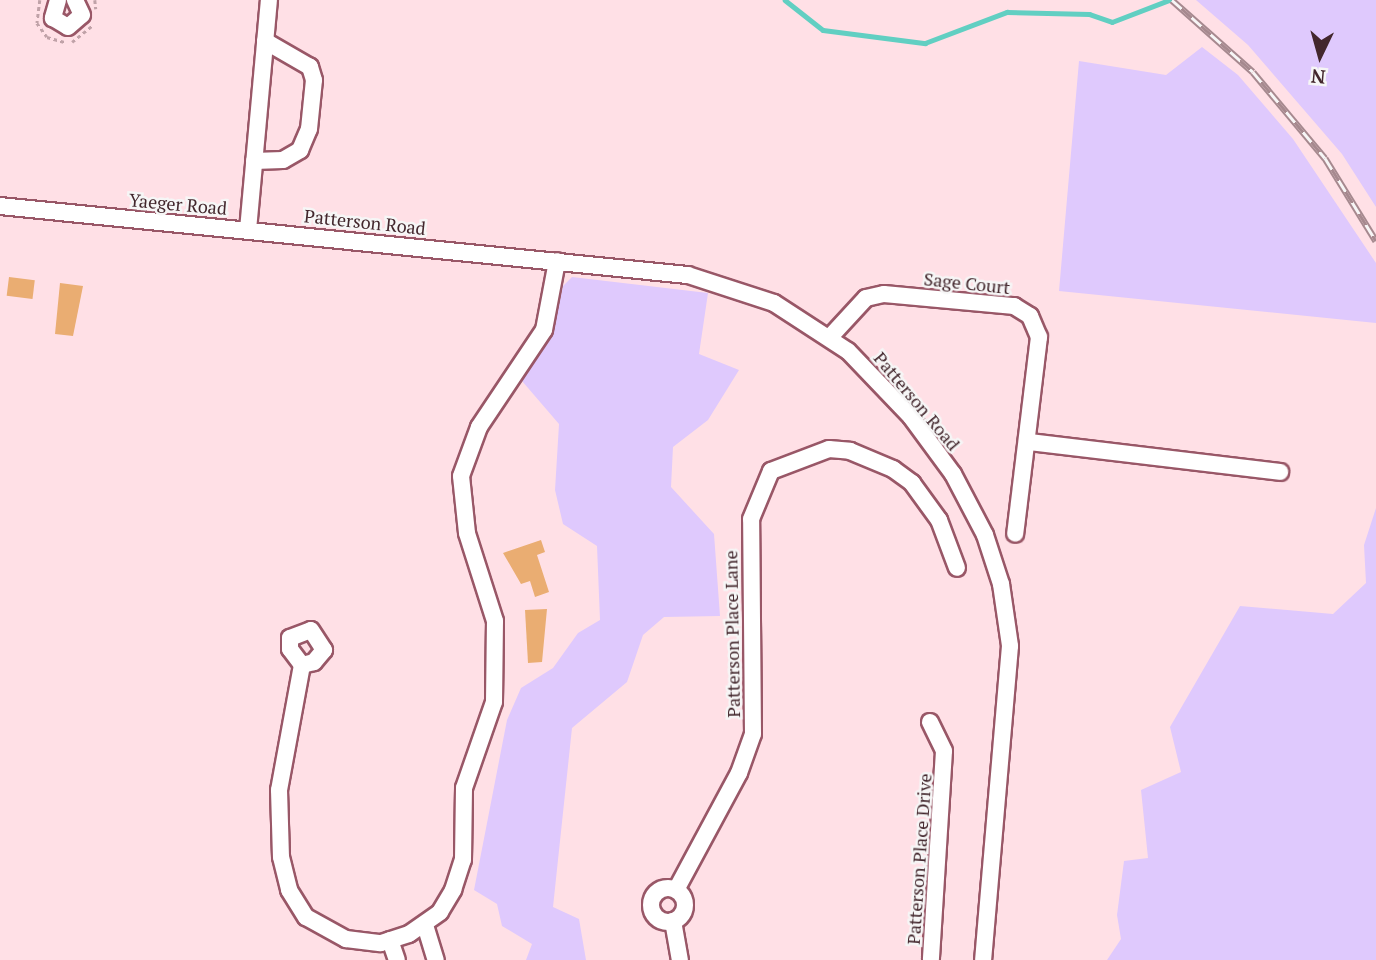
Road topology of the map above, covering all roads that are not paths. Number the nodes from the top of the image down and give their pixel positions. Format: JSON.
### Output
{"nodes":[{"id":1,"x":58,"y":0,"type":"edge"},
{"id":2,"x":75,"y":0,"type":"edge"},
{"id":3,"x":269,"y":0,"type":"edge"},
{"id":4,"x":265,"y":41,"type":"junction"},
{"id":5,"x":254,"y":161,"type":"junction"},
{"id":6,"x":0,"y":206,"type":"edge"},
{"id":7,"x":248,"y":230,"type":"junction"},
{"id":8,"x":558,"y":261,"type":"junction"},
{"id":9,"x":830,"y":337,"type":"junction"},
{"id":10,"x":1029,"y":443,"type":"junction"},
{"id":11,"x":1280,"y":472,"type":"dead end"},
{"id":12,"x":1015,"y":534,"type":"dead end"},
{"id":13,"x":957,"y":568,"type":"dead end"},
{"id":14,"x":302,"y":665,"type":"dead end"},
{"id":15,"x":930,"y":722,"type":"dead end"},
{"id":16,"x":676,"y":890,"type":"junction"},
{"id":17,"x":673,"y":921,"type":"junction"},
{"id":18,"x":425,"y":925,"type":"junction"},
{"id":19,"x":390,"y":940,"type":"junction"},
{"id":20,"x":397,"y":960,"type":"edge"},
{"id":21,"x":436,"y":960,"type":"edge"},
{"id":22,"x":680,"y":960,"type":"edge"},
{"id":23,"x":931,"y":960,"type":"edge"},
{"id":24,"x":983,"y":960,"type":"edge"}],
"edges":[{"from":1,"to":2,"type":"street"},
{"from":3,"to":4,"type":"street","name":"Yaeger Road"},
{"from":4,"to":5,"type":"street","name":"Yaeger Road"},
{"from":4,"to":5,"type":"street"},
{"from":5,"to":7,"type":"street","name":"Yaeger Road"},
{"from":6,"to":7,"type":"street","name":"Yaeger Road"},
{"from":7,"to":8,"type":"street","name":"Patterson Road"},
{"from":8,"to":9,"type":"street","name":"Patterson Road"},
{"from":8,"to":18,"type":"street"},
{"from":9,"to":10,"type":"street","name":"Sage Court"},
{"from":9,"to":24,"type":"street","name":"Patterson Road"},
{"from":10,"to":11,"type":"street"},
{"from":10,"to":12,"type":"street","name":"Sage Court"},
{"from":13,"to":16,"type":"street","name":"Patterson Place Lane"},
{"from":14,"to":19,"type":"street"},
{"from":15,"to":23,"type":"street","name":"Patterson Place Drive"},
{"from":16,"to":17,"type":"street","name":"Patterson Place Lane"},
{"from":16,"to":17,"type":"street","name":"Patterson Place Lane"},
{"from":17,"to":22,"type":"street","name":"Patterson Place Lane"},
{"from":18,"to":19,"type":"street"},
{"from":18,"to":21,"type":"street"},
{"from":19,"to":20,"type":"street"}]}
